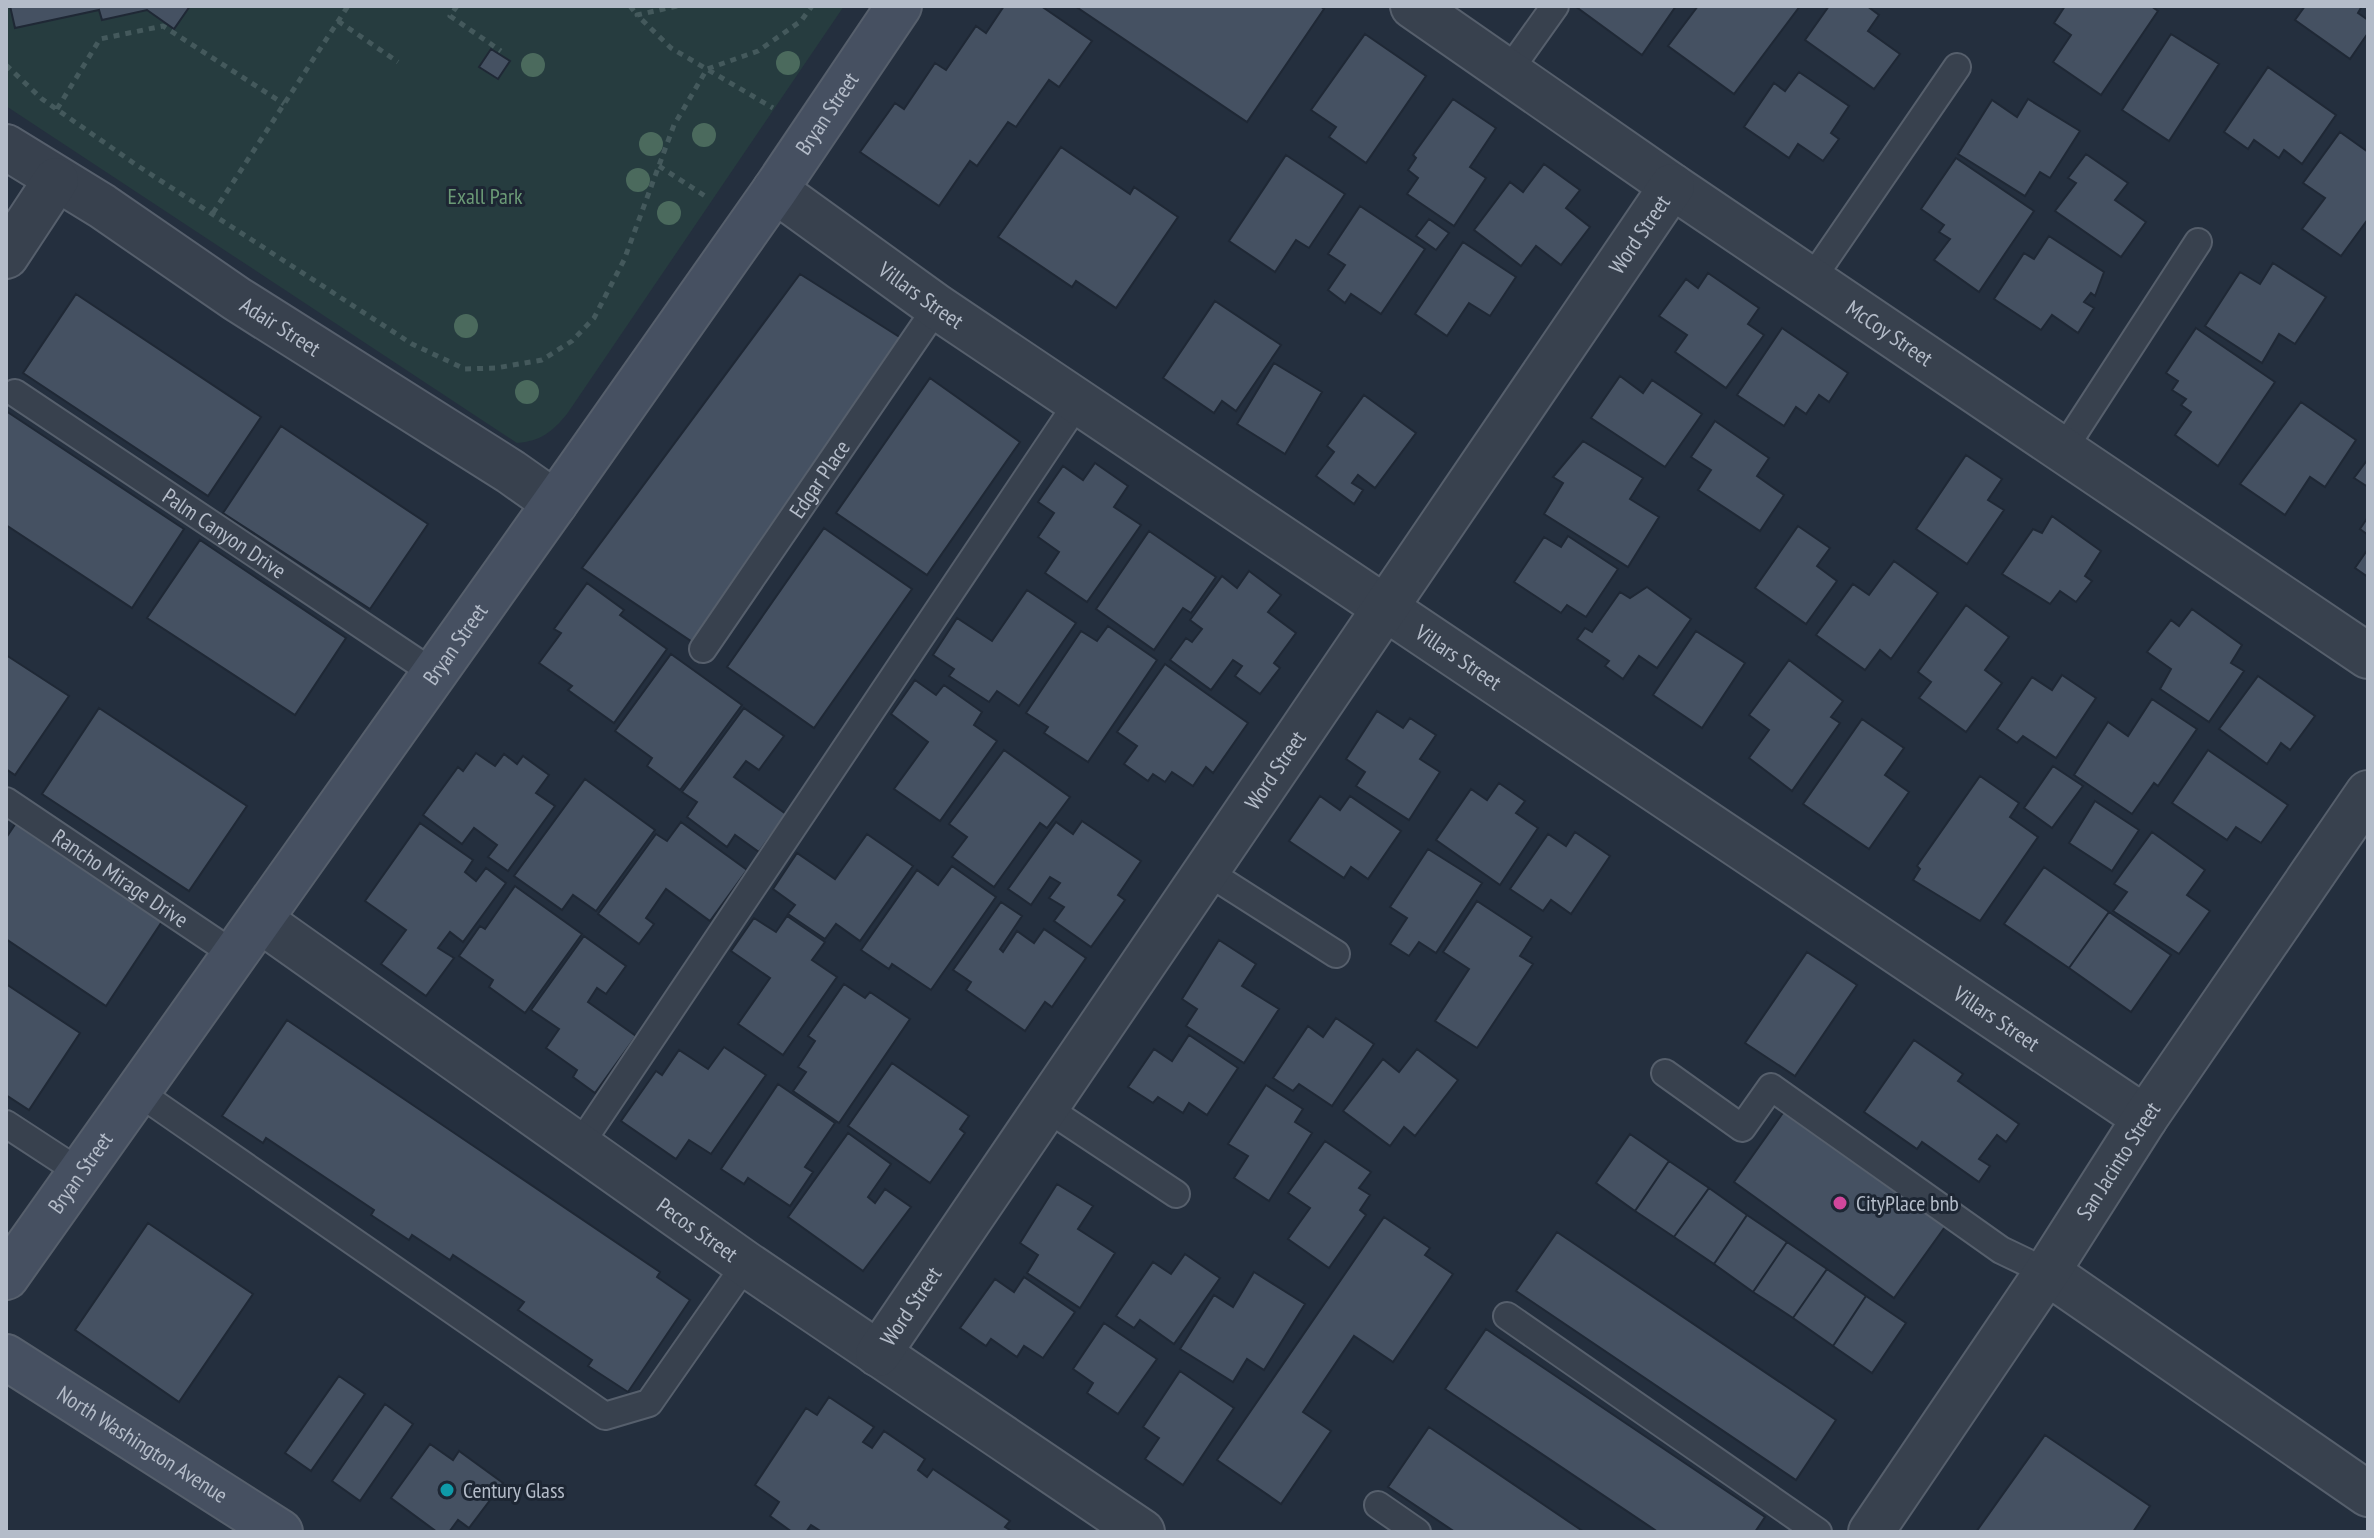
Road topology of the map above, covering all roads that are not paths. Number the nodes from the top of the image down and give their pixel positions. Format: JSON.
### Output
{"nodes":[{"id":1,"x":899,"y":6,"type":"edge"},
{"id":2,"x":1413,"y":6,"type":"edge"},
{"id":3,"x":1555,"y":6,"type":"edge"},
{"id":4,"x":1957,"y":67,"type":"dead end"},
{"id":5,"x":1508,"y":72,"type":"junction"},
{"id":6,"x":6,"y":147,"type":"edge"},
{"id":7,"x":56,"y":180,"type":"junction"},
{"id":8,"x":1672,"y":186,"type":"junction"},
{"id":9,"x":775,"y":190,"type":"junction"},
{"id":10,"x":2198,"y":242,"type":"dead end"},
{"id":11,"x":6,"y":256,"type":"edge"},
{"id":12,"x":1811,"y":280,"type":"junction"},
{"id":13,"x":937,"y":307,"type":"junction"},
{"id":14,"x":15,"y":393,"type":"dead end"},
{"id":15,"x":1078,"y":402,"type":"junction"},
{"id":16,"x":2063,"y":450,"type":"junction"},
{"id":17,"x":555,"y":503,"type":"junction"},
{"id":18,"x":1385,"y":608,"type":"junction"},
{"id":19,"x":703,"y":649,"type":"dead end"},
{"id":20,"x":2368,"y":656,"type":"edge"},
{"id":21,"x":435,"y":674,"type":"junction"},
{"id":22,"x":2368,"y":793,"type":"edge"},
{"id":23,"x":6,"y":801,"type":"edge"},
{"id":24,"x":1206,"y":871,"type":"junction"},
{"id":25,"x":260,"y":920,"type":"junction"},
{"id":26,"x":1336,"y":954,"type":"dead end"},
{"id":27,"x":235,"y":955,"type":"junction"},
{"id":28,"x":1665,"y":1073,"type":"dead end"},
{"id":29,"x":138,"y":1092,"type":"junction"},
{"id":30,"x":1045,"y":1107,"type":"junction"},
{"id":31,"x":2145,"y":1118,"type":"junction"},
{"id":32,"x":6,"y":1124,"type":"edge"},
{"id":33,"x":579,"y":1146,"type":"junction"},
{"id":34,"x":81,"y":1173,"type":"junction"},
{"id":35,"x":1176,"y":1194,"type":"dead end"},
{"id":36,"x":746,"y":1264,"type":"junction"},
{"id":37,"x":2047,"y":1272,"type":"junction"},
{"id":38,"x":6,"y":1277,"type":"edge"},
{"id":39,"x":1507,"y":1316,"type":"dead end"},
{"id":40,"x":878,"y":1354,"type":"junction"},
{"id":41,"x":6,"y":1357,"type":"edge"},
{"id":42,"x":2368,"y":1494,"type":"edge"},
{"id":43,"x":1378,"y":1505,"type":"dead end"},
{"id":44,"x":280,"y":1532,"type":"edge"},
{"id":45,"x":1142,"y":1532,"type":"edge"},
{"id":46,"x":1417,"y":1532,"type":"edge"},
{"id":47,"x":1818,"y":1532,"type":"edge"},
{"id":48,"x":1871,"y":1532,"type":"edge"}],
"edges":[{"from":1,"to":9,"type":"street","name":"Bryan Street"},
{"from":2,"to":5,"type":"street","name":"McCoy Street"},
{"from":3,"to":5,"type":"lane"},
{"from":4,"to":12,"type":"lane"},
{"from":5,"to":8,"type":"street","name":"McCoy Street"},
{"from":6,"to":7,"type":"street","name":"Adair Street"},
{"from":7,"to":11,"type":"street"},
{"from":7,"to":17,"type":"street","name":"Adair Street"},
{"from":8,"to":12,"type":"street","name":"McCoy Street"},
{"from":8,"to":18,"type":"street","name":"Word Street"},
{"from":9,"to":13,"type":"street","name":"Villars Street"},
{"from":9,"to":17,"type":"street","name":"Bryan Street"},
{"from":10,"to":16,"type":"lane"},
{"from":12,"to":16,"type":"street","name":"McCoy Street"},
{"from":13,"to":15,"type":"street","name":"Villars Street"},
{"from":13,"to":19,"type":"lane","name":"Edgar Place"},
{"from":14,"to":21,"type":"lane","name":"Palm Canyon Drive"},
{"from":15,"to":18,"type":"street","name":"Villars Street"},
{"from":15,"to":33,"type":"lane"},
{"from":16,"to":20,"type":"street","name":"McCoy Street"},
{"from":17,"to":21,"type":"street","name":"Bryan Street"},
{"from":18,"to":24,"type":"street","name":"Word Street"},
{"from":18,"to":31,"type":"street","name":"Villars Street"},
{"from":21,"to":25,"type":"street","name":"Bryan Street"},
{"from":22,"to":31,"type":"street","name":"San Jacinto Street"},
{"from":23,"to":27,"type":"lane","name":"Rancho Mirage Drive"},
{"from":24,"to":26,"type":"lane"},
{"from":24,"to":30,"type":"street","name":"Word Street"},
{"from":25,"to":27,"type":"street","name":"Bryan Street"},
{"from":25,"to":33,"type":"street","name":"Pecos Street"},
{"from":27,"to":29,"type":"street","name":"Bryan Street"},
{"from":28,"to":37,"type":"lane"},
{"from":29,"to":34,"type":"street","name":"Bryan Street"},
{"from":29,"to":36,"type":"lane"},
{"from":30,"to":35,"type":"lane"},
{"from":30,"to":40,"type":"street","name":"Word Street"},
{"from":31,"to":37,"type":"street","name":"San Jacinto Street"},
{"from":32,"to":34,"type":"lane"},
{"from":33,"to":36,"type":"street","name":"Pecos Street"},
{"from":34,"to":38,"type":"street","name":"Bryan Street"},
{"from":36,"to":40,"type":"street","name":"Pecos Street"},
{"from":37,"to":42,"type":"street"},
{"from":37,"to":48,"type":"street","name":"San Jacinto Street"},
{"from":39,"to":47,"type":"lane"},
{"from":40,"to":45,"type":"street","name":"Pecos Street"},
{"from":41,"to":44,"type":"street","name":"North Washington Avenue"},
{"from":43,"to":46,"type":"lane"}]}
